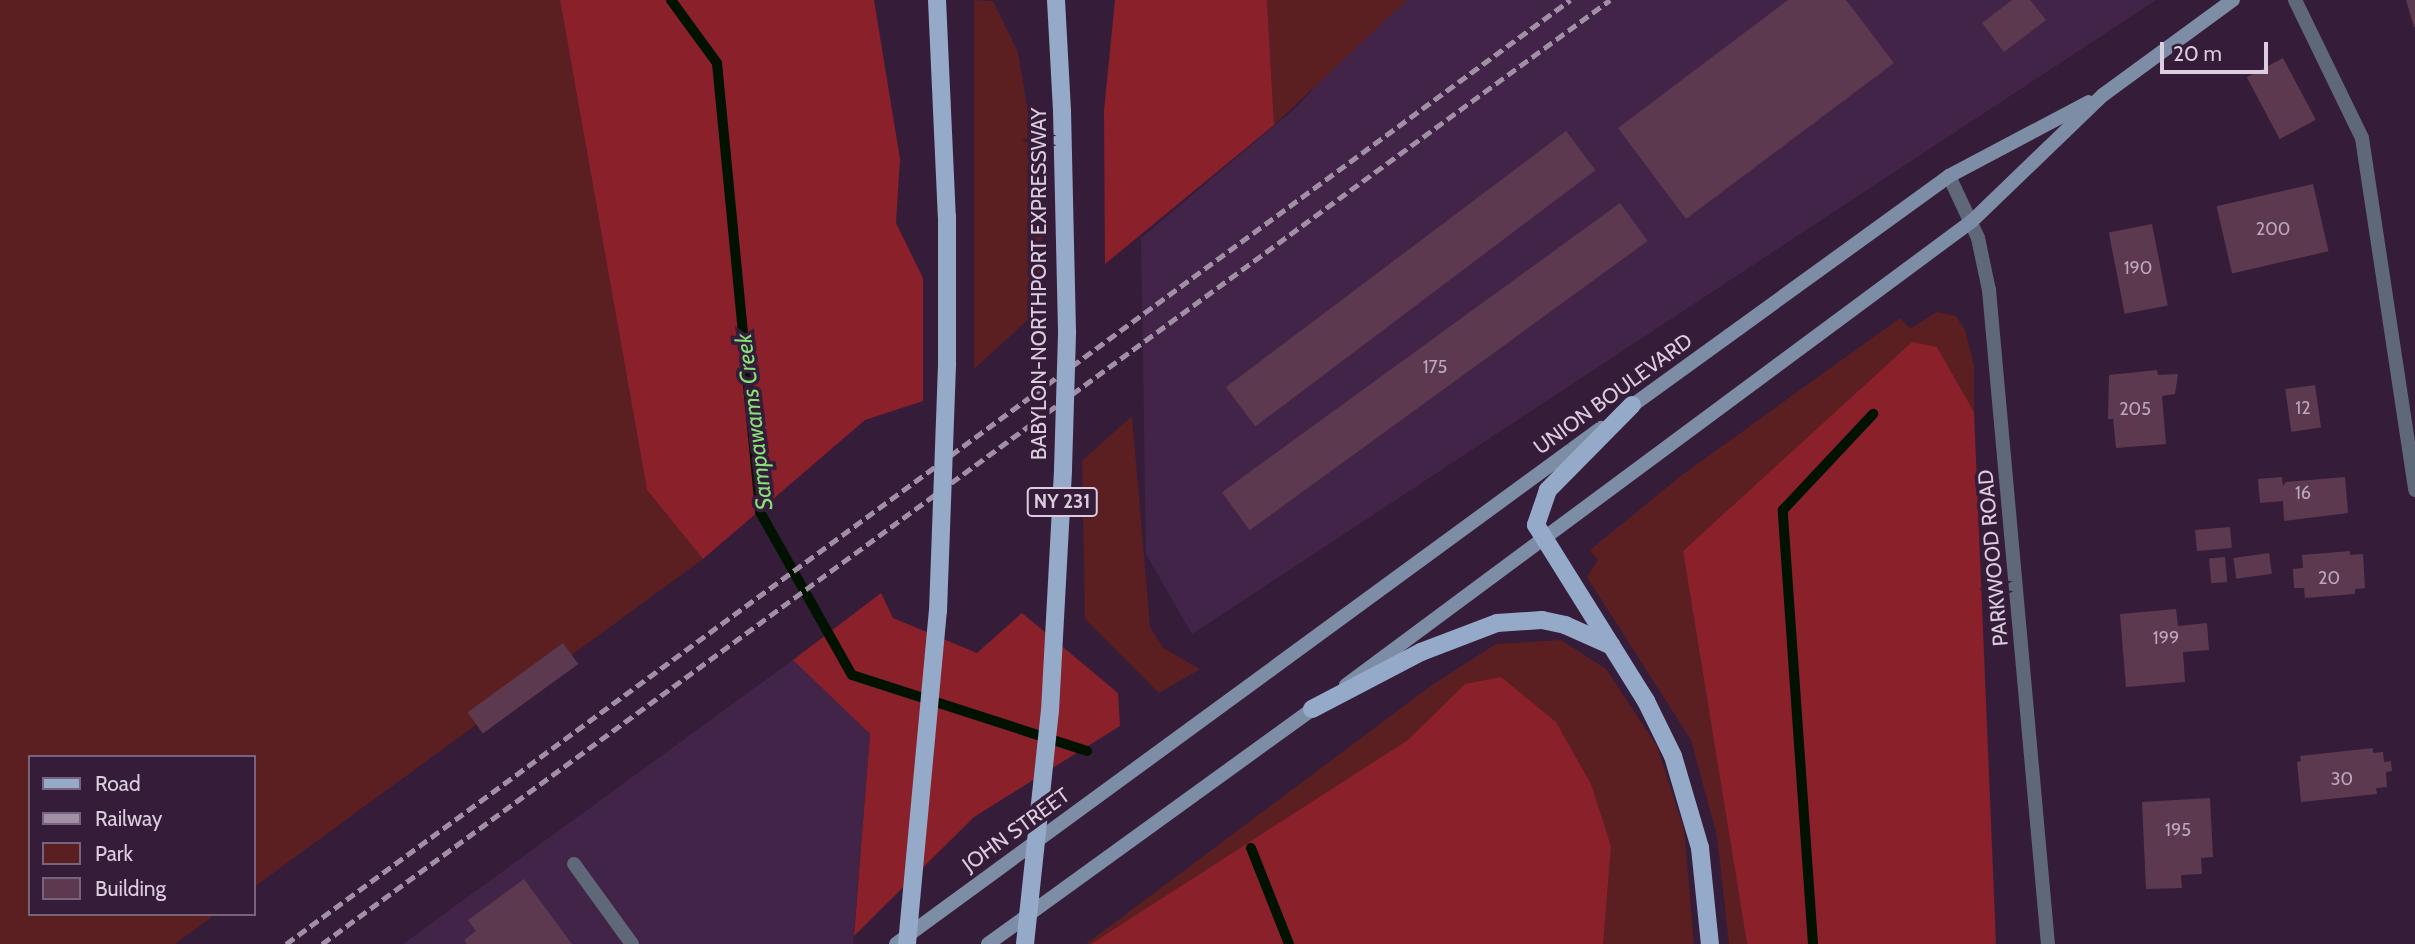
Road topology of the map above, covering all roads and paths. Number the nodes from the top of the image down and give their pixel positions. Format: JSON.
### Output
{"nodes":[{"id":1,"x":937,"y":0,"type":"edge"},
{"id":2,"x":1056,"y":0,"type":"edge"},
{"id":3,"x":2233,"y":0,"type":"edge"},
{"id":4,"x":2295,"y":0,"type":"edge"},
{"id":5,"x":2103,"y":95,"type":"junction"},
{"id":6,"x":1949,"y":176,"type":"junction"},
{"id":7,"x":1972,"y":221,"type":"junction"},
{"id":8,"x":1632,"y":405,"type":"junction"},
{"id":9,"x":2415,"y":490,"type":"edge"},
{"id":10,"x":1542,"y":539,"type":"junction"},
{"id":11,"x":1614,"y":647,"type":"junction"},
{"id":12,"x":1312,"y":709,"type":"junction"},
{"id":13,"x":1161,"y":750,"type":"joint"},
{"id":14,"x":573,"y":864,"type":"dead end"},
{"id":15,"x":1032,"y":893,"type":"junction"},
{"id":16,"x":632,"y":944,"type":"edge"},
{"id":17,"x":896,"y":944,"type":"edge"},
{"id":18,"x":907,"y":944,"type":"edge"},
{"id":19,"x":988,"y":944,"type":"edge"},
{"id":20,"x":1025,"y":944,"type":"edge"},
{"id":21,"x":1031,"y":944,"type":"edge"},
{"id":22,"x":1710,"y":944,"type":"edge"},
{"id":23,"x":2048,"y":944,"type":"edge"}],
"edges":[{"from":1,"to":18,"type":"main road","bridge":true},
{"from":2,"to":15,"type":"main road","name":"BABYLON-NORTHPORT EXPRESSWAY","number":"NY 231","bridge":true},
{"from":3,"to":5,"type":"main road","name":"UNION BOULEVARD"},
{"from":4,"to":9,"type":"street"},
{"from":5,"to":6,"type":"main road","name":"UNION BOULEVARD"},
{"from":5,"to":7,"type":"main road","name":"UNION BOULEVARD"},
{"from":6,"to":7,"type":"street","name":"PARKWOOD ROAD"},
{"from":6,"to":8,"type":"main road","name":"UNION BOULEVARD"},
{"from":7,"to":10,"type":"main road","name":"UNION BOULEVARD"},
{"from":7,"to":23,"type":"street","name":"PARKWOOD ROAD"},
{"from":8,"to":10,"type":"main road"},
{"from":8,"to":13,"type":"main road","name":"UNION BOULEVARD"},
{"from":10,"to":11,"type":"main road"},
{"from":10,"to":12,"type":"main road","name":"UNION BOULEVARD"},
{"from":11,"to":12,"type":"main road"},
{"from":11,"to":22,"type":"main road"},
{"from":12,"to":19,"type":"main road","name":"UNION BOULEVARD"},
{"from":13,"to":17,"type":"main road","name":"JOHN STREET"},
{"from":14,"to":16,"type":"street"},
{"from":15,"to":20,"type":"main road","name":"BABYLON-NORTHPORT EXPRESSWAY","number":"NY 231","bridge":true},
{"from":15,"to":21,"type":"main road","bridge":true}]}
